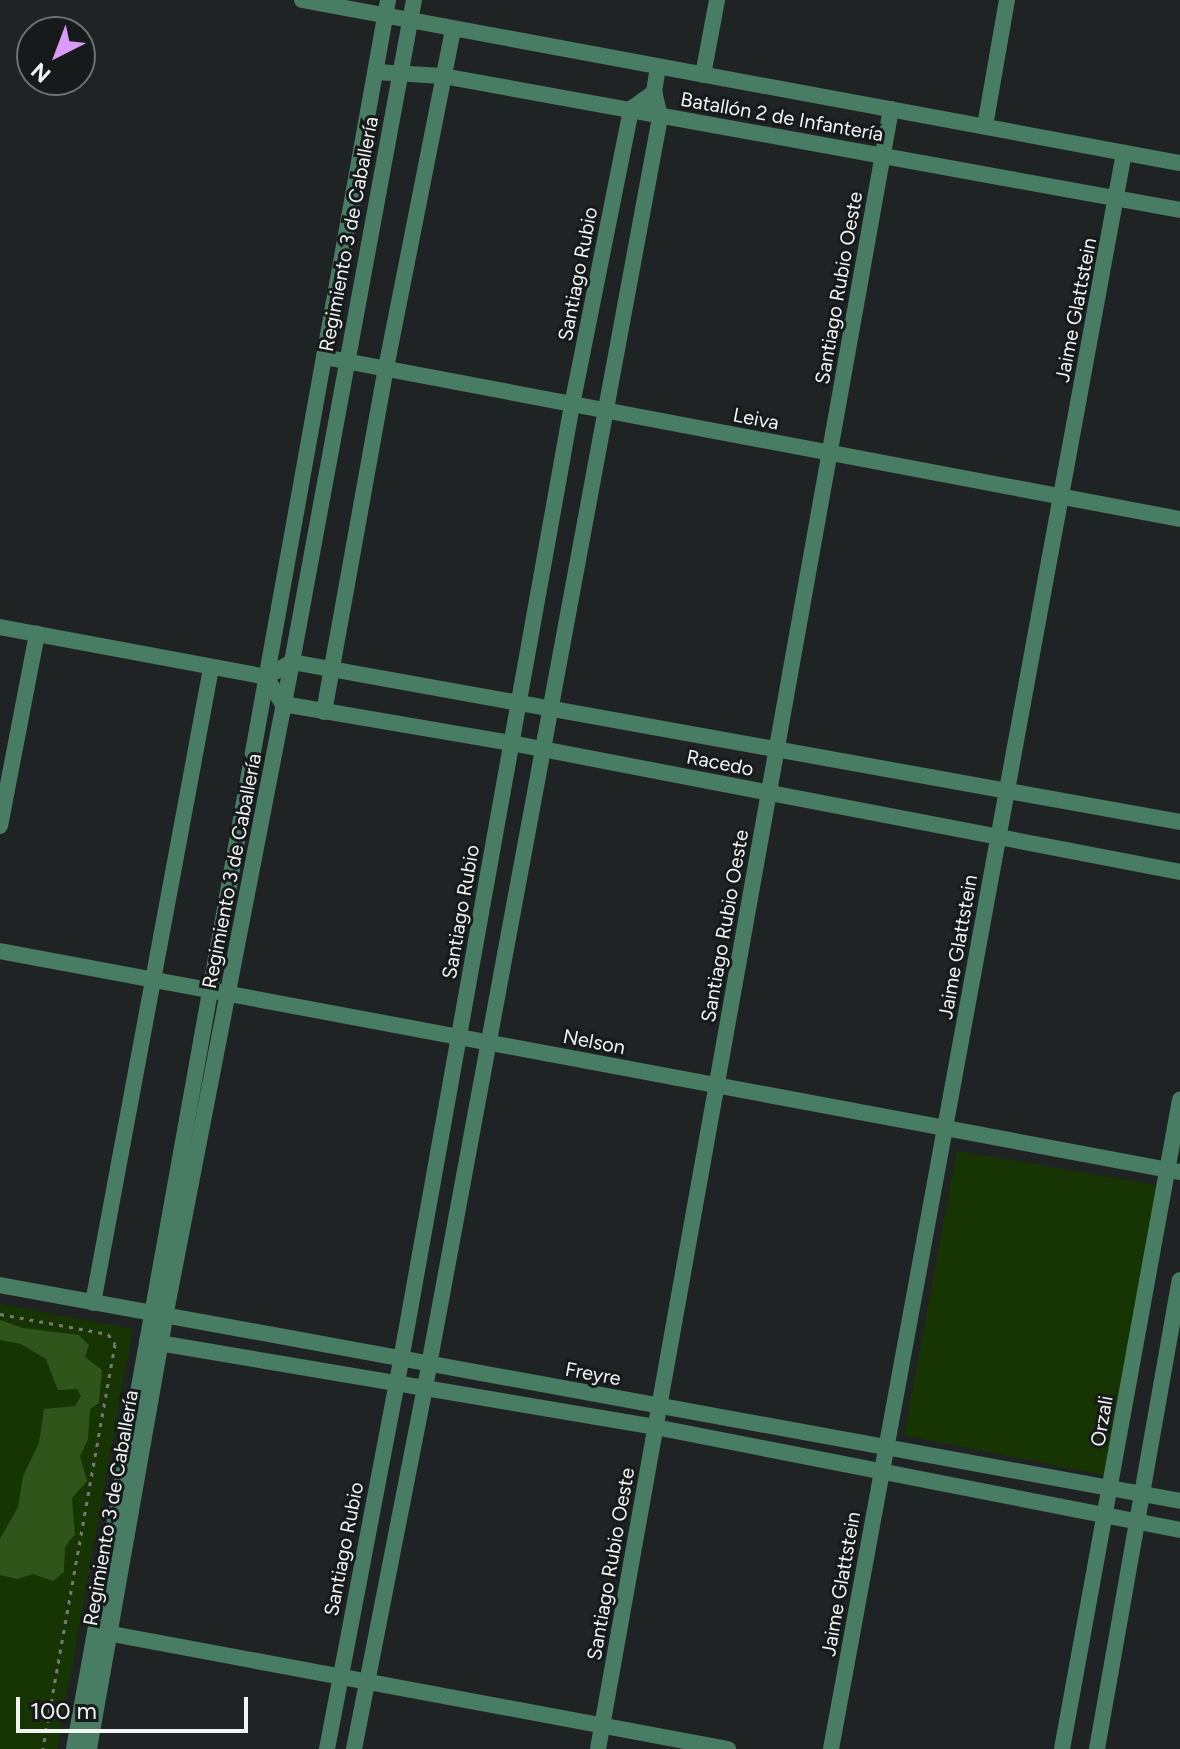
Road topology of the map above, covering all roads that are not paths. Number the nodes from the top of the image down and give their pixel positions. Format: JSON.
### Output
{"nodes":[{"id":1,"x":302,"y":0,"type":"edge"},
{"id":2,"x":372,"y":0,"type":"edge"},
{"id":3,"x":414,"y":0,"type":"edge"},
{"id":4,"x":717,"y":0,"type":"edge"},
{"id":5,"x":1007,"y":0,"type":"edge"},
{"id":6,"x":387,"y":8,"type":"edge"},
{"id":7,"x":411,"y":21,"type":"junction"},
{"id":8,"x":453,"y":29,"type":"junction"},
{"id":9,"x":658,"y":67,"type":"junction"},
{"id":10,"x":401,"y":70,"type":"junction"},
{"id":11,"x":376,"y":72,"type":"junction"},
{"id":12,"x":703,"y":75,"type":"junction"},
{"id":13,"x":443,"y":76,"type":"junction"},
{"id":14,"x":654,"y":92,"type":"junction"},
{"id":15,"x":631,"y":109,"type":"junction"},
{"id":16,"x":891,"y":109,"type":"junction"},
{"id":17,"x":660,"y":117,"type":"junction"},
{"id":18,"x":985,"y":126,"type":"junction"},
{"id":19,"x":1124,"y":153,"type":"junction"},
{"id":20,"x":884,"y":155,"type":"junction"},
{"id":21,"x":1180,"y":163,"type":"edge"},
{"id":22,"x":1118,"y":198,"type":"junction"},
{"id":23,"x":1180,"y":210,"type":"edge"},
{"id":24,"x":324,"y":357,"type":"junction"},
{"id":25,"x":345,"y":362,"type":"junction"},
{"id":26,"x":386,"y":368,"type":"junction"},
{"id":27,"x":572,"y":405,"type":"junction"},
{"id":28,"x":606,"y":411,"type":"junction"},
{"id":29,"x":829,"y":453,"type":"junction"},
{"id":30,"x":1061,"y":497,"type":"junction"},
{"id":31,"x":1180,"y":519,"type":"edge"},
{"id":32,"x":0,"y":627,"type":"edge"},
{"id":33,"x":37,"y":634,"type":"junction"},
{"id":34,"x":292,"y":662,"type":"junction"},
{"id":35,"x":211,"y":668,"type":"junction"},
{"id":36,"x":331,"y":668,"type":"junction"},
{"id":37,"x":266,"y":677,"type":"junction"},
{"id":38,"x":518,"y":702,"type":"junction"},
{"id":39,"x":283,"y":704,"type":"junction"},
{"id":40,"x":550,"y":706,"type":"junction"},
{"id":41,"x":324,"y":712,"type":"junction"},
{"id":42,"x":511,"y":743,"type":"junction"},
{"id":43,"x":777,"y":748,"type":"junction"},
{"id":44,"x":542,"y":749,"type":"junction"},
{"id":45,"x":1008,"y":791,"type":"junction"},
{"id":46,"x":769,"y":792,"type":"junction"},
{"id":47,"x":1180,"y":822,"type":"edge"},
{"id":48,"x":0,"y":826,"type":"edge"},
{"id":49,"x":997,"y":837,"type":"junction"},
{"id":50,"x":1180,"y":872,"type":"edge"},
{"id":51,"x":0,"y":951,"type":"edge"},
{"id":52,"x":151,"y":979,"type":"junction"},
{"id":53,"x":208,"y":992,"type":"junction"},
{"id":54,"x":229,"y":995,"type":"junction"},
{"id":55,"x":460,"y":1037,"type":"junction"},
{"id":56,"x":489,"y":1043,"type":"junction"},
{"id":57,"x":716,"y":1085,"type":"junction"},
{"id":58,"x":1180,"y":1100,"type":"edge"},
{"id":59,"x":945,"y":1128,"type":"junction"},
{"id":60,"x":1174,"y":1171,"type":"edge"},
{"id":61,"x":1180,"y":1280,"type":"edge"},
{"id":62,"x":0,"y":1285,"type":"edge"},
{"id":63,"x":93,"y":1303,"type":"junction"},
{"id":64,"x":158,"y":1315,"type":"junction"},
{"id":65,"x":153,"y":1341,"type":"junction"},
{"id":66,"x":401,"y":1360,"type":"junction"},
{"id":67,"x":429,"y":1365,"type":"junction"},
{"id":68,"x":397,"y":1382,"type":"junction"},
{"id":69,"x":425,"y":1386,"type":"junction"},
{"id":70,"x":659,"y":1407,"type":"junction"},
{"id":71,"x":655,"y":1427,"type":"junction"},
{"id":72,"x":887,"y":1448,"type":"junction"},
{"id":73,"x":883,"y":1472,"type":"junction"},
{"id":74,"x":1110,"y":1489,"type":"junction"},
{"id":75,"x":1143,"y":1495,"type":"junction"},
{"id":76,"x":1180,"y":1501,"type":"edge"},
{"id":77,"x":1105,"y":1515,"type":"junction"},
{"id":78,"x":1138,"y":1522,"type":"junction"},
{"id":79,"x":1180,"y":1530,"type":"edge"},
{"id":80,"x":102,"y":1633,"type":"junction"},
{"id":81,"x":339,"y":1677,"type":"junction"},
{"id":82,"x":367,"y":1681,"type":"junction"},
{"id":83,"x":602,"y":1726,"type":"junction"},
{"id":84,"x":74,"y":1749,"type":"edge"},
{"id":85,"x":89,"y":1749,"type":"edge"},
{"id":86,"x":327,"y":1749,"type":"edge"},
{"id":87,"x":354,"y":1749,"type":"edge"},
{"id":88,"x":598,"y":1749,"type":"edge"},
{"id":89,"x":728,"y":1749,"type":"edge"},
{"id":90,"x":831,"y":1749,"type":"edge"},
{"id":91,"x":1062,"y":1749,"type":"edge"},
{"id":92,"x":1097,"y":1749,"type":"edge"}],
"edges":[{"from":1,"to":6,"type":"street","name":"Batallón 2 de Infantería"},
{"from":2,"to":6,"type":"street"},
{"from":3,"to":7,"type":"street","name":"Regimiento 3 de Caballería"},
{"from":4,"to":12,"type":"street"},
{"from":5,"to":18,"type":"street"},
{"from":6,"to":7,"type":"street","name":"Batallón 2 de Infantería"},
{"from":6,"to":11,"type":"street","name":"Regimiento 3 de Caballería"},
{"from":7,"to":8,"type":"street","name":"Batallón 2 de Infantería"},
{"from":7,"to":10,"type":"street","name":"Regimiento 3 de Caballería"},
{"from":8,"to":9,"type":"street","name":"Batallón 2 de Infantería"},
{"from":8,"to":13,"type":"street"},
{"from":9,"to":12,"type":"street","name":"Batallón 2 de Infantería"},
{"from":9,"to":14,"type":"street"},
{"from":10,"to":11,"type":"street","name":"Batallón 2 de Infantería"},
{"from":10,"to":13,"type":"street","name":"Batallón 2 de Infantería"},
{"from":10,"to":25,"type":"street","name":"Regimiento 3 de Caballería"},
{"from":11,"to":24,"type":"street","name":"Regimiento 3 de Caballería"},
{"from":12,"to":16,"type":"street","name":"Batallón 2 de Infantería"},
{"from":13,"to":15,"type":"street","name":"Batallón 2 de Infantería"},
{"from":13,"to":26,"type":"street"},
{"from":14,"to":15,"type":"street"},
{"from":14,"to":17,"type":"street"},
{"from":15,"to":17,"type":"street","name":"Batallón 2 de Infantería"},
{"from":15,"to":27,"type":"street","name":"Santiago Rubio"},
{"from":16,"to":18,"type":"street","name":"Batallón 2 de Infantería"},
{"from":16,"to":20,"type":"street","name":"Santiago Rubio Oeste"},
{"from":17,"to":20,"type":"street","name":"Batallón 2 de Infantería"},
{"from":17,"to":28,"type":"street"},
{"from":18,"to":19,"type":"street","name":"Batallón 2 de Infantería"},
{"from":19,"to":21,"type":"street","name":"Batallón 2 de Infantería"},
{"from":19,"to":22,"type":"street","name":"Jaime Glattstein"},
{"from":20,"to":22,"type":"street","name":"Batallón 2 de Infantería"},
{"from":20,"to":29,"type":"street","name":"Santiago Rubio Oeste"},
{"from":22,"to":23,"type":"street","name":"Batallón 2 de Infantería"},
{"from":22,"to":30,"type":"street","name":"Jaime Glattstein"},
{"from":24,"to":25,"type":"street","name":"Leiva"},
{"from":24,"to":37,"type":"street","name":"Regimiento 3 de Caballería"},
{"from":25,"to":26,"type":"street","name":"Leiva"},
{"from":25,"to":34,"type":"street","name":"Regimiento 3 de Caballería"},
{"from":26,"to":27,"type":"street","name":"Leiva"},
{"from":26,"to":36,"type":"street"},
{"from":27,"to":28,"type":"street","name":"Leiva"},
{"from":27,"to":38,"type":"street","name":"Santiago Rubio"},
{"from":28,"to":29,"type":"street","name":"Leiva"},
{"from":28,"to":40,"type":"street"},
{"from":29,"to":30,"type":"street","name":"Leiva"},
{"from":29,"to":43,"type":"street","name":"Santiago Rubio Oeste"},
{"from":30,"to":31,"type":"street","name":"Leiva"},
{"from":30,"to":45,"type":"street","name":"Jaime Glattstein"},
{"from":32,"to":33,"type":"street"},
{"from":33,"to":35,"type":"street"},
{"from":33,"to":48,"type":"street"},
{"from":34,"to":36,"type":"street","name":"Racedo"},
{"from":34,"to":37,"type":"street"},
{"from":34,"to":39,"type":"street","name":"Regimiento 3 de Caballería"},
{"from":35,"to":37,"type":"street"},
{"from":35,"to":52,"type":"street"},
{"from":36,"to":38,"type":"street","name":"Racedo"},
{"from":36,"to":41,"type":"street"},
{"from":37,"to":39,"type":"street"},
{"from":37,"to":53,"type":"street","name":"Regimiento 3 de Caballería"},
{"from":38,"to":40,"type":"street","name":"Racedo"},
{"from":38,"to":42,"type":"street","name":"Santiago Rubio"},
{"from":39,"to":41,"type":"street","name":"Racedo"},
{"from":39,"to":54,"type":"street","name":"Regimiento 3 de Caballería"},
{"from":40,"to":43,"type":"street","name":"Racedo"},
{"from":40,"to":44,"type":"street"},
{"from":41,"to":42,"type":"street","name":"Racedo"},
{"from":42,"to":44,"type":"street","name":"Racedo"},
{"from":42,"to":55,"type":"street","name":"Santiago Rubio"},
{"from":43,"to":45,"type":"street","name":"Racedo"},
{"from":43,"to":46,"type":"street","name":"Santiago Rubio Oeste"},
{"from":44,"to":46,"type":"street","name":"Racedo"},
{"from":44,"to":56,"type":"street"},
{"from":45,"to":47,"type":"street","name":"Racedo"},
{"from":45,"to":49,"type":"street","name":"Jaime Glattstein"},
{"from":46,"to":49,"type":"street","name":"Racedo"},
{"from":46,"to":57,"type":"street","name":"Santiago Rubio Oeste"},
{"from":49,"to":50,"type":"street","name":"Racedo"},
{"from":49,"to":59,"type":"street","name":"Jaime Glattstein"},
{"from":51,"to":52,"type":"street","name":"Nelson"},
{"from":52,"to":53,"type":"street","name":"Nelson"},
{"from":52,"to":63,"type":"street"},
{"from":53,"to":54,"type":"street","name":"Nelson"},
{"from":53,"to":64,"type":"street","name":"Regimiento 3 de Caballería"},
{"from":54,"to":55,"type":"street","name":"Nelson"},
{"from":54,"to":64,"type":"street","name":"Regimiento 3 de Caballería"},
{"from":55,"to":56,"type":"street","name":"Nelson"},
{"from":55,"to":66,"type":"street","name":"Santiago Rubio"},
{"from":56,"to":57,"type":"street","name":"Nelson"},
{"from":56,"to":67,"type":"street"},
{"from":57,"to":59,"type":"street","name":"Nelson"},
{"from":57,"to":70,"type":"street","name":"Santiago Rubio Oeste"},
{"from":58,"to":60,"type":"street","name":"Orzali"},
{"from":59,"to":60,"type":"street","name":"Nelson"},
{"from":59,"to":72,"type":"street","name":"Jaime Glattstein"},
{"from":60,"to":74,"type":"street","name":"Orzali"},
{"from":61,"to":75,"type":"street"},
{"from":62,"to":63,"type":"street","name":"Freyre"},
{"from":63,"to":64,"type":"street","name":"Freyre"},
{"from":64,"to":65,"type":"street","name":"Regimiento 3 de Caballería"},
{"from":64,"to":66,"type":"street","name":"Freyre"},
{"from":65,"to":68,"type":"street","name":"Freyre"},
{"from":65,"to":80,"type":"street","name":"Regimiento 3 de Caballería"},
{"from":66,"to":67,"type":"street","name":"Freyre"},
{"from":66,"to":68,"type":"street","name":"Santiago Rubio"},
{"from":67,"to":69,"type":"street"},
{"from":67,"to":70,"type":"street","name":"Freyre"},
{"from":68,"to":69,"type":"street","name":"Freyre"},
{"from":68,"to":81,"type":"street","name":"Santiago Rubio"},
{"from":69,"to":71,"type":"street","name":"Freyre"},
{"from":69,"to":82,"type":"street"},
{"from":70,"to":71,"type":"street","name":"Santiago Rubio Oeste"},
{"from":70,"to":72,"type":"street","name":"Freyre"},
{"from":71,"to":73,"type":"street","name":"Freyre"},
{"from":71,"to":83,"type":"street","name":"Santiago Rubio Oeste"},
{"from":72,"to":73,"type":"street","name":"Jaime Glattstein"},
{"from":72,"to":74,"type":"street","name":"Freyre"},
{"from":73,"to":77,"type":"street","name":"Freyre"},
{"from":73,"to":90,"type":"street","name":"Jaime Glattstein"},
{"from":74,"to":75,"type":"street","name":"Freyre"},
{"from":74,"to":77,"type":"street","name":"Orzali"},
{"from":75,"to":76,"type":"street","name":"Freyre"},
{"from":75,"to":78,"type":"street"},
{"from":77,"to":78,"type":"street","name":"Freyre"},
{"from":77,"to":91,"type":"street","name":"Orzali"},
{"from":78,"to":79,"type":"street","name":"Freyre"},
{"from":78,"to":92,"type":"street"},
{"from":80,"to":81,"type":"street"},
{"from":80,"to":84,"type":"street","name":"Regimiento 3 de Caballería"},
{"from":80,"to":85,"type":"street","name":"Regimiento 3 de Caballería"},
{"from":81,"to":82,"type":"street"},
{"from":81,"to":86,"type":"street","name":"Santiago Rubio"},
{"from":82,"to":83,"type":"street"},
{"from":82,"to":87,"type":"street"},
{"from":83,"to":88,"type":"street","name":"Santiago Rubio Oeste"},
{"from":83,"to":89,"type":"street"}]}
